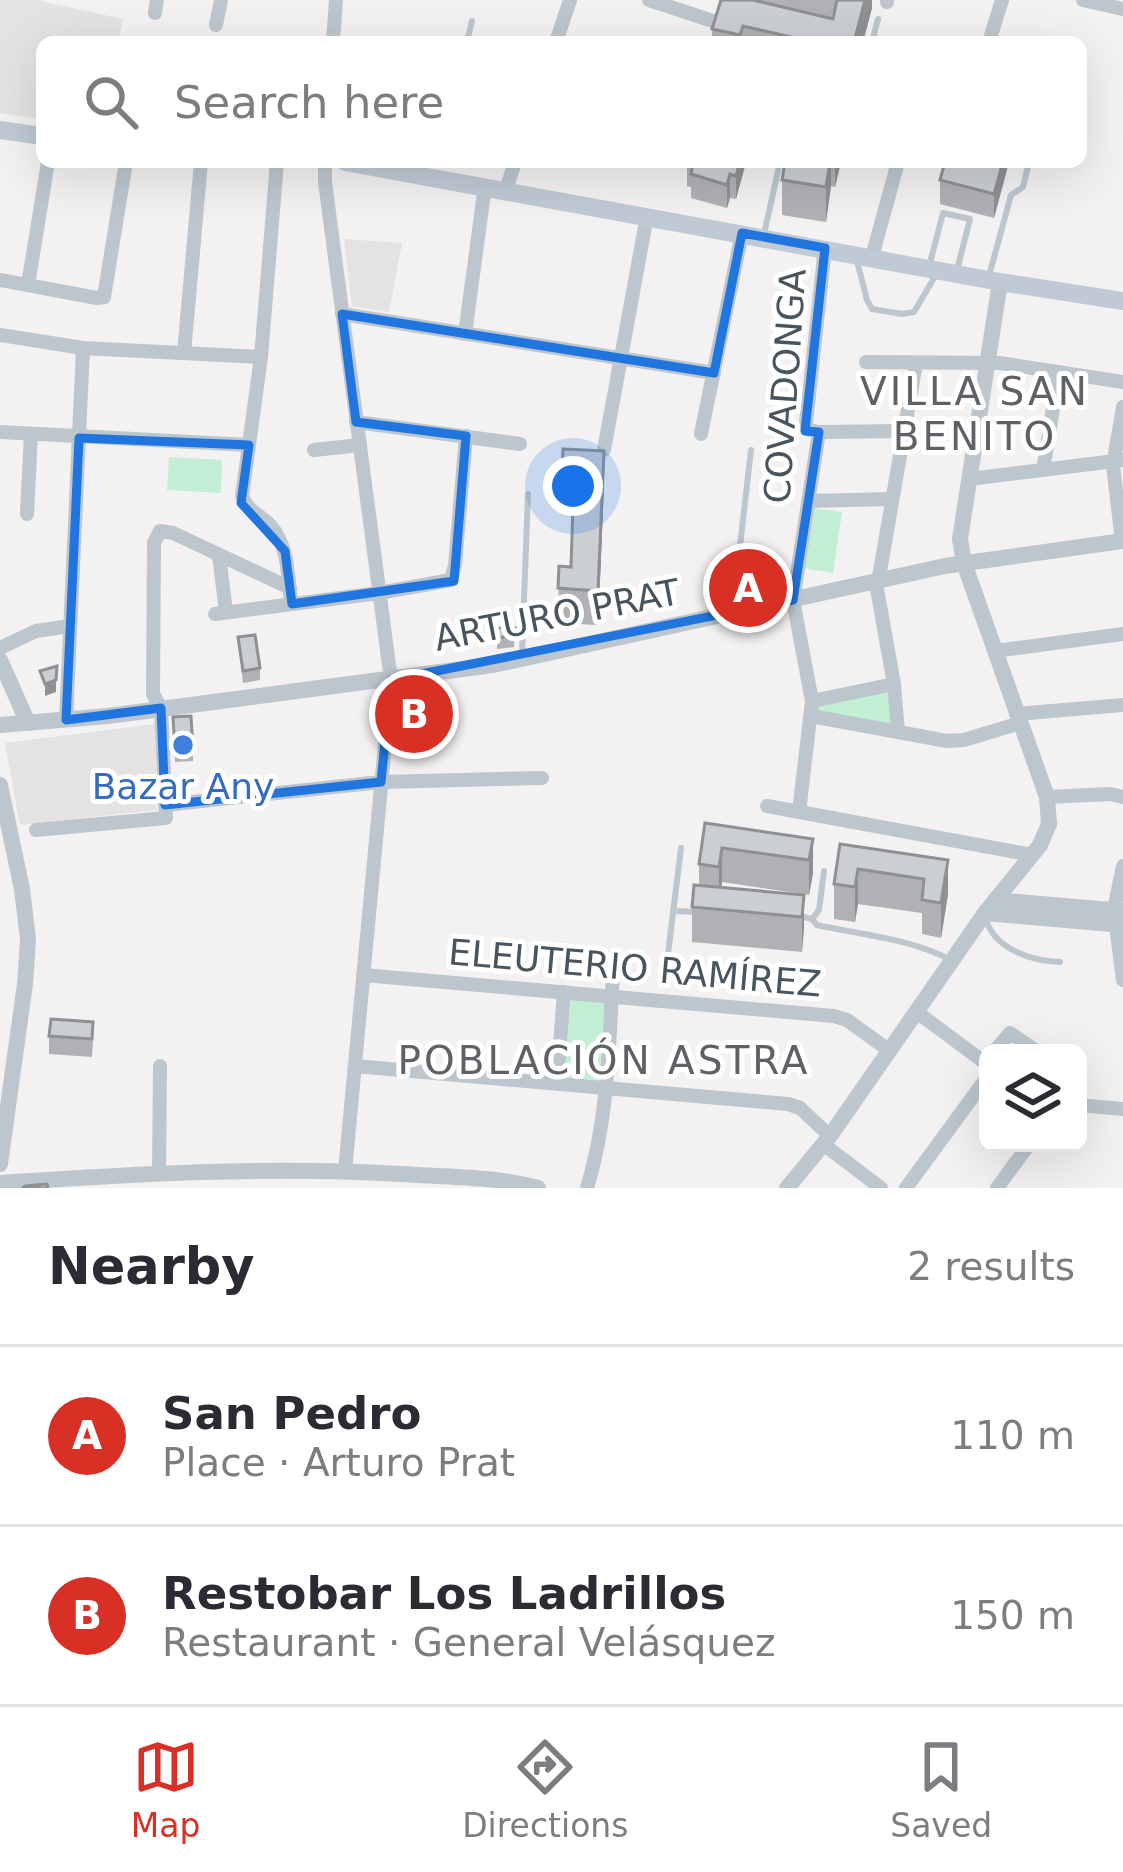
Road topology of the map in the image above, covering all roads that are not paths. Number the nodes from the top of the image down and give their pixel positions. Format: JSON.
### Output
{"nodes":[{"id":1,"x":221,"y":0,"type":"edge"},
{"id":2,"x":336,"y":0,"type":"edge"},
{"id":3,"x":570,"y":0,"type":"edge"},
{"id":4,"x":649,"y":0,"type":"edge"},
{"id":5,"x":1002,"y":0,"type":"edge"},
{"id":6,"x":1083,"y":0,"type":"edge"},
{"id":7,"x":1123,"y":9,"type":"edge"},
{"id":8,"x":878,"y":19,"type":"dead end"},
{"id":9,"x":472,"y":21,"type":"dead end"},
{"id":10,"x":716,"y":22,"type":"edge"},
{"id":11,"x":216,"y":26,"type":"dead end"},
{"id":12,"x":333,"y":36,"type":"edge"},
{"id":13,"x":468,"y":36,"type":"edge"},
{"id":14,"x":558,"y":36,"type":"edge"},
{"id":15,"x":874,"y":36,"type":"edge"},
{"id":16,"x":991,"y":36,"type":"edge"},
{"id":17,"x":0,"y":130,"type":"edge"},
{"id":18,"x":36,"y":135,"type":"edge"},
{"id":19,"x":47,"y":168,"type":"edge"},
{"id":20,"x":125,"y":168,"type":"edge"},
{"id":21,"x":200,"y":168,"type":"edge"},
{"id":22,"x":277,"y":168,"type":"edge"},
{"id":23,"x":325,"y":168,"type":"edge"},
{"id":24,"x":404,"y":168,"type":"edge"},
{"id":25,"x":513,"y":168,"type":"edge"},
{"id":26,"x":779,"y":168,"type":"edge"},
{"id":27,"x":896,"y":168,"type":"edge"},
{"id":28,"x":1028,"y":168,"type":"edge"},
{"id":29,"x":485,"y":186,"type":"junction"},
{"id":30,"x":506,"y":190,"type":"junction"},
{"id":31,"x":646,"y":216,"type":"junction"},
{"id":32,"x":742,"y":233,"type":"junction"},
{"id":33,"x":763,"y":237,"type":"junction"},
{"id":34,"x":825,"y":248,"type":"junction"},
{"id":35,"x":864,"y":255,"type":"junction"},
{"id":36,"x":941,"y":270,"type":"junction"},
{"id":37,"x":0,"y":280,"type":"edge"},
{"id":38,"x":994,"y":280,"type":"junction"},
{"id":39,"x":28,"y":285,"type":"junction"},
{"id":40,"x":1123,"y":301,"type":"edge"},
{"id":41,"x":342,"y":314,"type":"junction"},
{"id":42,"x":0,"y":334,"type":"edge"},
{"id":43,"x":465,"y":334,"type":"junction"},
{"id":44,"x":83,"y":348,"type":"junction"},
{"id":45,"x":184,"y":353,"type":"junction"},
{"id":46,"x":261,"y":357,"type":"junction"},
{"id":47,"x":620,"y":358,"type":"junction"},
{"id":48,"x":866,"y":362,"type":"dead end"},
{"id":49,"x":916,"y":362,"type":"junction"},
{"id":50,"x":988,"y":363,"type":"junction"},
{"id":51,"x":1059,"y":372,"type":"junction"},
{"id":52,"x":714,"y":373,"type":"junction"},
{"id":53,"x":1123,"y":382,"type":"edge"},
{"id":54,"x":1123,"y":406,"type":"edge"},
{"id":55,"x":356,"y":422,"type":"junction"},
{"id":56,"x":904,"y":431,"type":"junction"},
{"id":57,"x":0,"y":432,"type":"edge"},
{"id":58,"x":819,"y":432,"type":"junction"},
{"id":59,"x":31,"y":434,"type":"junction"},
{"id":60,"x":701,"y":434,"type":"dead end"},
{"id":61,"x":466,"y":436,"type":"junction"},
{"id":62,"x":79,"y":438,"type":"junction"},
{"id":63,"x":520,"y":444,"type":"dead end"},
{"id":64,"x":249,"y":445,"type":"junction"},
{"id":65,"x":359,"y":445,"type":"junction"},
{"id":66,"x":314,"y":450,"type":"dead end"},
{"id":67,"x":604,"y":450,"type":"edge"},
{"id":68,"x":751,"y":450,"type":"dead end"},
{"id":69,"x":1118,"y":460,"type":"edge"},
{"id":70,"x":1043,"y":470,"type":"junction"},
{"id":71,"x":969,"y":479,"type":"junction"},
{"id":72,"x":528,"y":494,"type":"dead end"},
{"id":73,"x":892,"y":499,"type":"junction"},
{"id":74,"x":808,"y":501,"type":"junction"},
{"id":75,"x":27,"y":514,"type":"dead end"},
{"id":76,"x":1123,"y":541,"type":"edge"},
{"id":77,"x":219,"y":555,"type":"junction"},
{"id":78,"x":964,"y":563,"type":"junction"},
{"id":79,"x":878,"y":581,"type":"junction"},
{"id":80,"x":379,"y":593,"type":"junction"},
{"id":81,"x":290,"y":596,"type":"junction"},
{"id":82,"x":793,"y":600,"type":"junction"},
{"id":83,"x":732,"y":613,"type":"junction"},
{"id":84,"x":70,"y":626,"type":"junction"},
{"id":85,"x":1123,"y":634,"type":"edge"},
{"id":86,"x":0,"y":648,"type":"edge"},
{"id":87,"x":995,"y":651,"type":"junction"},
{"id":88,"x":522,"y":659,"type":"junction"},
{"id":89,"x":0,"y":660,"type":"edge"},
{"id":90,"x":391,"y":680,"type":"junction"},
{"id":91,"x":895,"y":684,"type":"junction"},
{"id":92,"x":1123,"y":705,"type":"edge"},
{"id":93,"x":161,"y":708,"type":"junction"},
{"id":94,"x":811,"y":708,"type":"junction"},
{"id":95,"x":1018,"y":718,"type":"junction"},
{"id":96,"x":66,"y":720,"type":"junction"},
{"id":97,"x":28,"y":723,"type":"junction"},
{"id":98,"x":0,"y":725,"type":"edge"},
{"id":99,"x":898,"y":733,"type":"junction"},
{"id":100,"x":542,"y":778,"type":"dead end"},
{"id":101,"x":381,"y":782,"type":"junction"},
{"id":102,"x":0,"y":785,"type":"edge"},
{"id":103,"x":1047,"y":797,"type":"junction"},
{"id":104,"x":1123,"y":797,"type":"edge"},
{"id":105,"x":165,"y":805,"type":"junction"},
{"id":106,"x":767,"y":806,"type":"dead end"},
{"id":107,"x":800,"y":812,"type":"junction"},
{"id":108,"x":36,"y":830,"type":"dead end"},
{"id":109,"x":681,"y":848,"type":"dead end"},
{"id":110,"x":1032,"y":855,"type":"junction"},
{"id":111,"x":1123,"y":866,"type":"edge"},
{"id":112,"x":824,"y":871,"type":"dead end"},
{"id":113,"x":990,"y":906,"type":"junction"},
{"id":114,"x":673,"y":911,"type":"junction"},
{"id":115,"x":707,"y":911,"type":"edge"},
{"id":116,"x":791,"y":914,"type":"edge"},
{"id":117,"x":1119,"y":918,"type":"edge"},
{"id":118,"x":812,"y":919,"type":"junction"},
{"id":119,"x":668,"y":954,"type":"dead end"},
{"id":120,"x":614,"y":956,"type":"dead end"},
{"id":121,"x":952,"y":961,"type":"junction"},
{"id":122,"x":1060,"y":962,"type":"dead end"},
{"id":123,"x":364,"y":975,"type":"junction"},
{"id":124,"x":1123,"y":980,"type":"edge"},
{"id":125,"x":564,"y":992,"type":"junction"},
{"id":126,"x":612,"y":996,"type":"junction"},
{"id":127,"x":918,"y":1012,"type":"junction"},
{"id":128,"x":1002,"y":1044,"type":"edge"},
{"id":129,"x":1026,"y":1044,"type":"edge"},
{"id":130,"x":890,"y":1052,"type":"junction"},
{"id":131,"x":979,"y":1056,"type":"edge"},
{"id":132,"x":160,"y":1066,"type":"dead end"},
{"id":133,"x":355,"y":1066,"type":"junction"},
{"id":134,"x":979,"y":1077,"type":"edge"},
{"id":135,"x":557,"y":1083,"type":"junction"},
{"id":136,"x":605,"y":1087,"type":"junction"},
{"id":137,"x":1087,"y":1106,"type":"edge"},
{"id":138,"x":1123,"y":1109,"type":"edge"},
{"id":139,"x":827,"y":1140,"type":"junction"},
{"id":140,"x":1023,"y":1152,"type":"edge"},
{"id":141,"x":0,"y":1164,"type":"edge"},
{"id":142,"x":345,"y":1171,"type":"junction"},
{"id":143,"x":159,"y":1173,"type":"junction"},
{"id":144,"x":314,"y":1179,"type":"edge"},
{"id":145,"x":216,"y":1180,"type":"edge"},
{"id":146,"x":0,"y":1183,"type":"edge"},
{"id":147,"x":513,"y":1185,"type":"edge"},
{"id":148,"x":538,"y":1188,"type":"edge"},
{"id":149,"x":587,"y":1188,"type":"edge"},
{"id":150,"x":787,"y":1188,"type":"edge"},
{"id":151,"x":881,"y":1188,"type":"edge"},
{"id":152,"x":906,"y":1188,"type":"edge"},
{"id":153,"x":997,"y":1188,"type":"edge"}],
"edges":[{"from":1,"to":11,"type":"street"},
{"from":2,"to":12,"type":"street"},
{"from":3,"to":14,"type":"street"},
{"from":4,"to":10,"type":"street"},
{"from":5,"to":16,"type":"street"},
{"from":6,"to":7,"type":"street"},
{"from":8,"to":15,"type":"lane"},
{"from":9,"to":13,"type":"lane"},
{"from":17,"to":18,"type":"main road"},
{"from":19,"to":39,"type":"street"},
{"from":20,"to":39,"type":"street"},
{"from":21,"to":45,"type":"street"},
{"from":22,"to":46,"type":"street"},
{"from":23,"to":41,"type":"street"},
{"from":24,"to":29,"type":"main road"},
{"from":25,"to":30,"type":"street"},
{"from":26,"to":33,"type":"lane"},
{"from":27,"to":35,"type":"street"},
{"from":28,"to":38,"type":"lane"},
{"from":29,"to":30,"type":"main road"},
{"from":29,"to":43,"type":"street"},
{"from":30,"to":31,"type":"main road"},
{"from":31,"to":32,"type":"main road"},
{"from":31,"to":47,"type":"street"},
{"from":32,"to":33,"type":"main road"},
{"from":32,"to":52,"type":"street"},
{"from":33,"to":34,"type":"main road"},
{"from":34,"to":35,"type":"main road"},
{"from":34,"to":58,"type":"street","name":"COVADONGA"},
{"from":35,"to":36,"type":"main road"},
{"from":35,"to":36,"type":"lane"},
{"from":36,"to":36,"type":"lane"},
{"from":36,"to":38,"type":"main road"},
{"from":37,"to":39,"type":"street"},
{"from":38,"to":40,"type":"main road"},
{"from":38,"to":50,"type":"street"},
{"from":41,"to":43,"type":"street"},
{"from":41,"to":55,"type":"street"},
{"from":42,"to":44,"type":"street"},
{"from":43,"to":47,"type":"street"},
{"from":44,"to":45,"type":"street"},
{"from":44,"to":62,"type":"street"},
{"from":45,"to":46,"type":"street"},
{"from":46,"to":64,"type":"street"},
{"from":47,"to":52,"type":"street"},
{"from":47,"to":67,"type":"street"},
{"from":48,"to":49,"type":"street"},
{"from":49,"to":50,"type":"street"},
{"from":49,"to":56,"type":"street"},
{"from":50,"to":51,"type":"street"},
{"from":50,"to":71,"type":"street"},
{"from":51,"to":53,"type":"street"},
{"from":51,"to":70,"type":"street"},
{"from":52,"to":60,"type":"street"},
{"from":54,"to":69,"type":"street"},
{"from":55,"to":61,"type":"street"},
{"from":55,"to":65,"type":"street"},
{"from":56,"to":58,"type":"street"},
{"from":56,"to":73,"type":"street"},
{"from":57,"to":59,"type":"street"},
{"from":58,"to":74,"type":"street","name":"COVADONGA"},
{"from":59,"to":62,"type":"street"},
{"from":59,"to":75,"type":"street"},
{"from":61,"to":63,"type":"street"},
{"from":61,"to":80,"type":"street"},
{"from":62,"to":64,"type":"street"},
{"from":62,"to":84,"type":"street"},
{"from":64,"to":81,"type":"street"},
{"from":65,"to":66,"type":"street"},
{"from":65,"to":80,"type":"street"},
{"from":68,"to":83,"type":"lane"},
{"from":69,"to":70,"type":"street"},
{"from":69,"to":76,"type":"street"},
{"from":70,"to":71,"type":"street"},
{"from":71,"to":78,"type":"street"},
{"from":72,"to":88,"type":"lane"},
{"from":73,"to":74,"type":"street"},
{"from":73,"to":79,"type":"street"},
{"from":74,"to":82,"type":"street","name":"COVADONGA"},
{"from":76,"to":78,"type":"street","name":"ARTURO PRAT"},
{"from":77,"to":81,"type":"street"},
{"from":77,"to":81,"type":"street"},
{"from":77,"to":93,"type":"street"},
{"from":78,"to":79,"type":"street","name":"ARTURO PRAT"},
{"from":78,"to":87,"type":"street"},
{"from":79,"to":82,"type":"street","name":"ARTURO PRAT"},
{"from":79,"to":91,"type":"street"},
{"from":80,"to":81,"type":"street"},
{"from":80,"to":90,"type":"street"},
{"from":82,"to":83,"type":"street","name":"ARTURO PRAT"},
{"from":82,"to":94,"type":"street","name":"COVADONGA"},
{"from":83,"to":88,"type":"street","name":"ARTURO PRAT"},
{"from":84,"to":86,"type":"street"},
{"from":84,"to":96,"type":"street"},
{"from":85,"to":87,"type":"street"},
{"from":87,"to":95,"type":"street"},
{"from":88,"to":90,"type":"street","name":"ARTURO PRAT"},
{"from":89,"to":97,"type":"street"},
{"from":90,"to":93,"type":"street","name":"ARTURO PRAT"},
{"from":90,"to":101,"type":"street"},
{"from":91,"to":94,"type":"street"},
{"from":91,"to":99,"type":"street"},
{"from":92,"to":95,"type":"street"},
{"from":93,"to":96,"type":"street","name":"ARTURO PRAT"},
{"from":93,"to":105,"type":"street"},
{"from":94,"to":99,"type":"street"},
{"from":94,"to":107,"type":"street","name":"COVADONGA"},
{"from":95,"to":99,"type":"street"},
{"from":95,"to":103,"type":"street"},
{"from":96,"to":97,"type":"street","name":"ARTURO PRAT"},
{"from":97,"to":98,"type":"street","name":"ARTURO PRAT"},
{"from":100,"to":101,"type":"street"},
{"from":101,"to":105,"type":"street"},
{"from":101,"to":123,"type":"street"},
{"from":102,"to":141,"type":"street"},
{"from":103,"to":104,"type":"street"},
{"from":103,"to":110,"type":"street"},
{"from":105,"to":108,"type":"street"},
{"from":106,"to":107,"type":"street"},
{"from":107,"to":110,"type":"street"},
{"from":109,"to":114,"type":"lane"},
{"from":110,"to":113,"type":"street"},
{"from":111,"to":117,"type":"street"},
{"from":112,"to":118,"type":"lane"},
{"from":113,"to":117,"type":"street"},
{"from":113,"to":121,"type":"street"},
{"from":113,"to":122,"type":"lane"},
{"from":114,"to":115,"type":"lane"},
{"from":114,"to":119,"type":"lane"},
{"from":116,"to":118,"type":"lane"},
{"from":117,"to":124,"type":"street"},
{"from":118,"to":121,"type":"lane"},
{"from":120,"to":126,"type":"street"},
{"from":121,"to":127,"type":"street"},
{"from":123,"to":125,"type":"street","name":"ELEUTERIO RAMÍREZ"},
{"from":123,"to":133,"type":"street"},
{"from":125,"to":126,"type":"street","name":"ELEUTERIO RAMÍREZ"},
{"from":125,"to":135,"type":"street"},
{"from":126,"to":130,"type":"street","name":"ELEUTERIO RAMÍREZ"},
{"from":126,"to":136,"type":"street"},
{"from":127,"to":130,"type":"street"},
{"from":127,"to":131,"type":"street"},
{"from":128,"to":129,"type":"street"},
{"from":130,"to":139,"type":"street"},
{"from":132,"to":143,"type":"street"},
{"from":133,"to":135,"type":"street"},
{"from":133,"to":142,"type":"street"},
{"from":134,"to":152,"type":"street"},
{"from":135,"to":136,"type":"street"},
{"from":136,"to":139,"type":"street"},
{"from":136,"to":149,"type":"street"},
{"from":137,"to":138,"type":"street"},
{"from":139,"to":150,"type":"street"},
{"from":139,"to":151,"type":"street"},
{"from":140,"to":153,"type":"street"},
{"from":142,"to":144,"type":"street"},
{"from":142,"to":147,"type":"street"},
{"from":143,"to":145,"type":"street"},
{"from":143,"to":146,"type":"street"},
{"from":144,"to":145,"type":"street"},
{"from":147,"to":148,"type":"street"}]}
